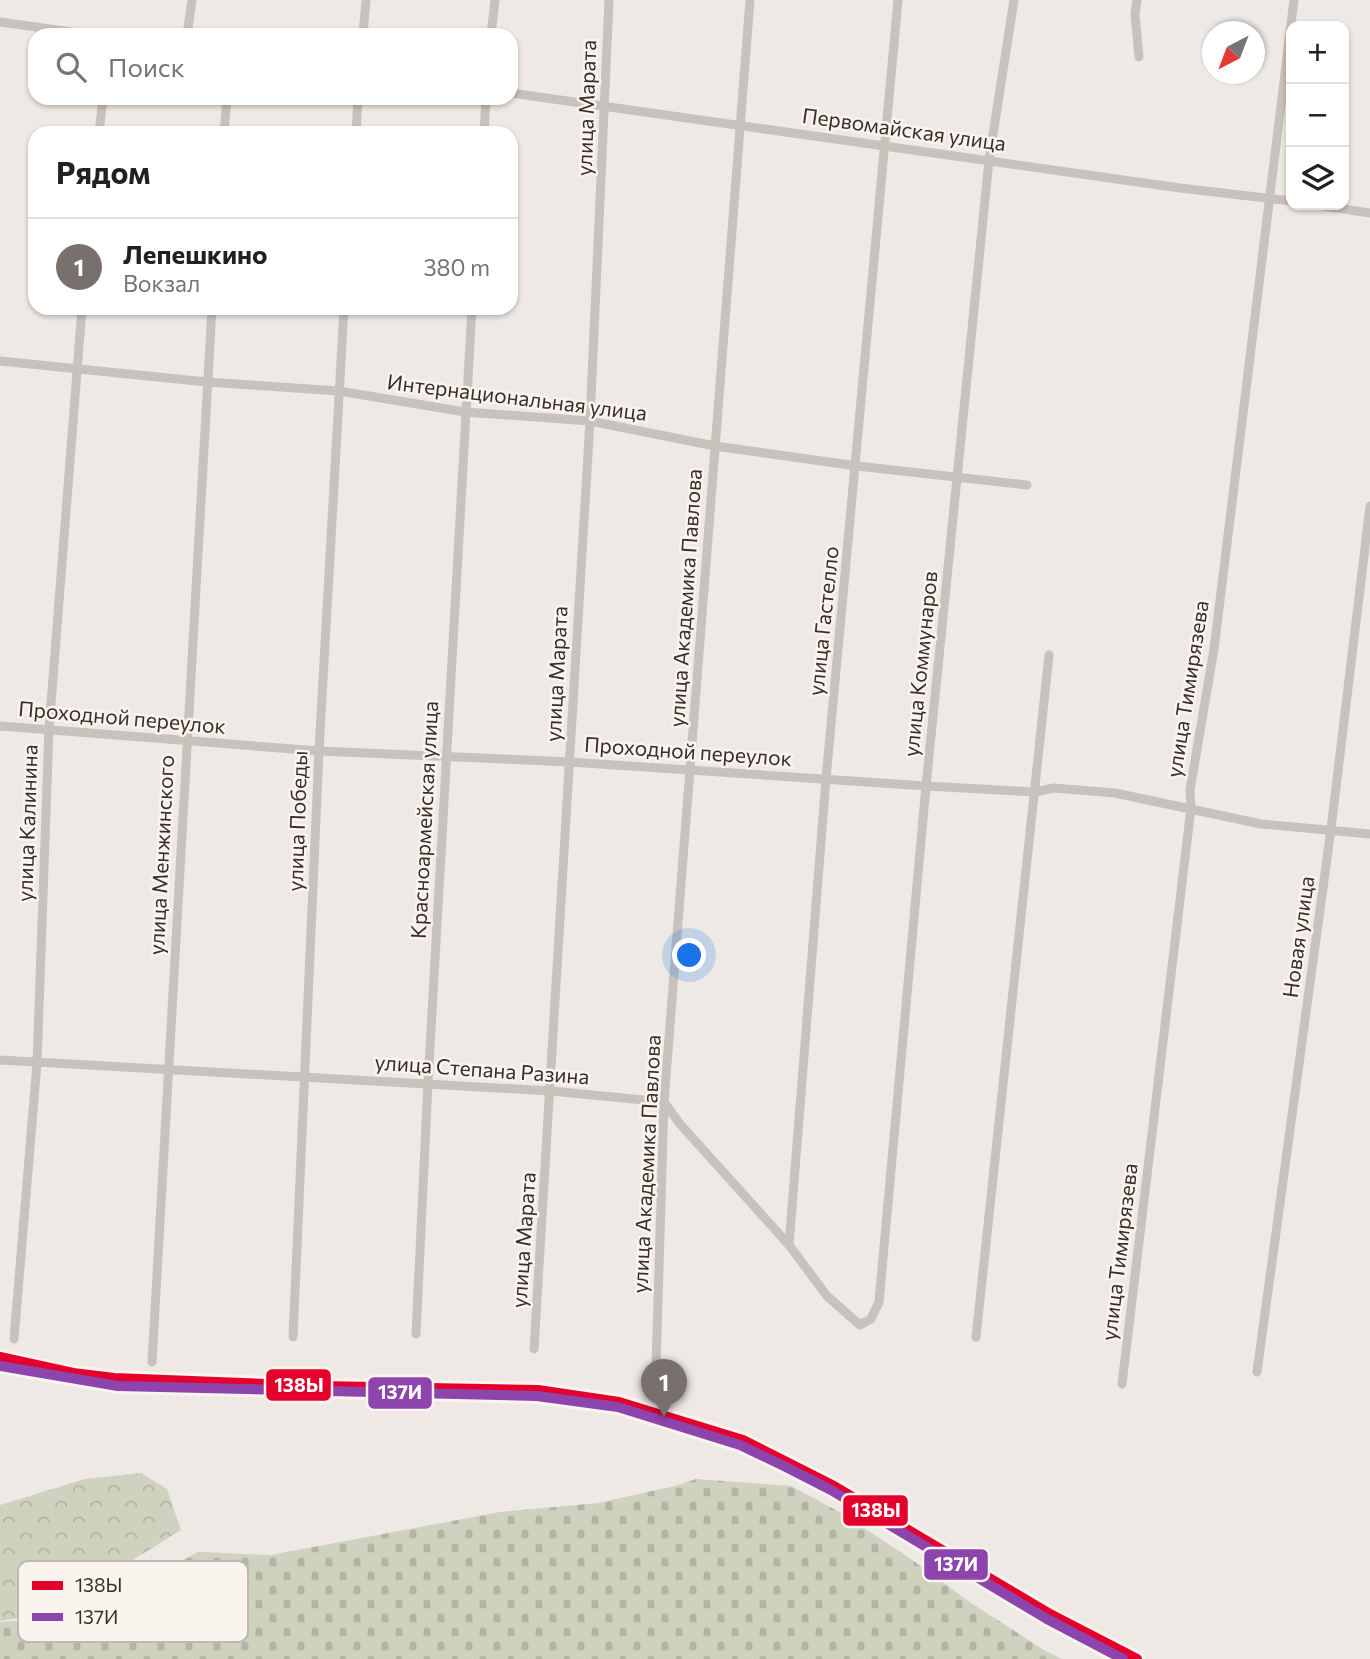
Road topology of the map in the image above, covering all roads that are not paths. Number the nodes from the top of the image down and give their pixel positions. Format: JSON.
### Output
{"nodes":[{"id":1,"x":192,"y":0,"type":"edge"},
{"id":2,"x":366,"y":0,"type":"edge"},
{"id":3,"x":495,"y":0,"type":"edge"},
{"id":4,"x":609,"y":0,"type":"edge"},
{"id":5,"x":750,"y":0,"type":"edge"},
{"id":6,"x":898,"y":0,"type":"edge"},
{"id":7,"x":1014,"y":0,"type":"edge"},
{"id":8,"x":1136,"y":0,"type":"edge"},
{"id":9,"x":1294,"y":0,"type":"edge"},
{"id":10,"x":0,"y":22,"type":"edge"},
{"id":11,"x":43,"y":28,"type":"edge"},
{"id":12,"x":188,"y":28,"type":"edge"},
{"id":13,"x":364,"y":28,"type":"edge"},
{"id":14,"x":492,"y":28,"type":"edge"},
{"id":15,"x":1139,"y":57,"type":"dead end"},
{"id":16,"x":518,"y":94,"type":"edge"},
{"id":17,"x":102,"y":105,"type":"edge"},
{"id":18,"x":226,"y":105,"type":"edge"},
{"id":19,"x":358,"y":105,"type":"edge"},
{"id":20,"x":486,"y":105,"type":"edge"},
{"id":21,"x":604,"y":106,"type":"junction"},
{"id":22,"x":740,"y":124,"type":"junction"},
{"id":23,"x":100,"y":126,"type":"edge"},
{"id":24,"x":225,"y":126,"type":"edge"},
{"id":25,"x":356,"y":126,"type":"edge"},
{"id":26,"x":484,"y":126,"type":"edge"},
{"id":27,"x":885,"y":144,"type":"junction"},
{"id":28,"x":989,"y":160,"type":"junction"},
{"id":29,"x":1269,"y":197,"type":"junction"},
{"id":30,"x":1286,"y":200,"type":"edge"},
{"id":31,"x":1349,"y":210,"type":"edge"},
{"id":32,"x":1370,"y":213,"type":"edge"},
{"id":33,"x":81,"y":315,"type":"edge"},
{"id":34,"x":211,"y":315,"type":"edge"},
{"id":35,"x":344,"y":315,"type":"edge"},
{"id":36,"x":472,"y":315,"type":"edge"},
{"id":37,"x":0,"y":361,"type":"edge"},
{"id":38,"x":76,"y":368,"type":"junction"},
{"id":39,"x":206,"y":382,"type":"junction"},
{"id":40,"x":339,"y":391,"type":"junction"},
{"id":41,"x":465,"y":412,"type":"junction"},
{"id":42,"x":590,"y":421,"type":"junction"},
{"id":43,"x":715,"y":446,"type":"junction"},
{"id":44,"x":857,"y":466,"type":"junction"},
{"id":45,"x":957,"y":477,"type":"junction"},
{"id":46,"x":1027,"y":485,"type":"dead end"},
{"id":47,"x":1370,"y":506,"type":"edge"},
{"id":48,"x":1049,"y":655,"type":"dead end"},
{"id":49,"x":0,"y":726,"type":"edge"},
{"id":50,"x":49,"y":729,"type":"junction"},
{"id":51,"x":186,"y":741,"type":"junction"},
{"id":52,"x":318,"y":751,"type":"junction"},
{"id":53,"x":446,"y":755,"type":"junction"},
{"id":54,"x":570,"y":762,"type":"junction"},
{"id":55,"x":691,"y":770,"type":"junction"},
{"id":56,"x":827,"y":779,"type":"junction"},
{"id":57,"x":926,"y":786,"type":"junction"},
{"id":58,"x":1035,"y":792,"type":"junction"},
{"id":59,"x":1191,"y":808,"type":"junction"},
{"id":60,"x":1331,"y":830,"type":"junction"},
{"id":61,"x":1370,"y":834,"type":"edge"},
{"id":62,"x":0,"y":1060,"type":"edge"},
{"id":63,"x":37,"y":1063,"type":"junction"},
{"id":64,"x":168,"y":1070,"type":"junction"},
{"id":65,"x":304,"y":1076,"type":"junction"},
{"id":66,"x":428,"y":1083,"type":"junction"},
{"id":67,"x":551,"y":1091,"type":"junction"},
{"id":68,"x":664,"y":1102,"type":"junction"},
{"id":69,"x":789,"y":1245,"type":"junction"},
{"id":70,"x":416,"y":1334,"type":"dead end"},
{"id":71,"x":293,"y":1336,"type":"dead end"},
{"id":72,"x":976,"y":1337,"type":"dead end"},
{"id":73,"x":14,"y":1339,"type":"dead end"},
{"id":74,"x":534,"y":1349,"type":"dead end"},
{"id":75,"x":152,"y":1363,"type":"dead end"},
{"id":76,"x":656,"y":1367,"type":"dead end"},
{"id":77,"x":1257,"y":1372,"type":"dead end"},
{"id":78,"x":1122,"y":1384,"type":"dead end"}],
"edges":[{"from":1,"to":12,"type":"street"},
{"from":2,"to":13,"type":"street"},
{"from":3,"to":14,"type":"street"},
{"from":4,"to":21,"type":"street","name":"улица Марата"},
{"from":5,"to":22,"type":"street","name":"улица Академика Павлова"},
{"from":6,"to":27,"type":"street","name":"улица Гастелло"},
{"from":7,"to":28,"type":"street","name":"улица Коммунаров"},
{"from":8,"to":15,"type":"street"},
{"from":9,"to":29,"type":"street","name":"улица Тимирязева"},
{"from":10,"to":11,"type":"street"},
{"from":16,"to":21,"type":"street","name":"Первомайская улица"},
{"from":17,"to":23,"type":"street"},
{"from":18,"to":24,"type":"street"},
{"from":19,"to":25,"type":"street"},
{"from":20,"to":26,"type":"street"},
{"from":21,"to":22,"type":"street","name":"Первомайская улица"},
{"from":21,"to":42,"type":"street","name":"улица Марата"},
{"from":22,"to":27,"type":"street","name":"Первомайская улица"},
{"from":22,"to":43,"type":"street","name":"улица Академика Павлова"},
{"from":27,"to":28,"type":"street","name":"Первомайская улица"},
{"from":27,"to":44,"type":"street","name":"улица Гастелло"},
{"from":28,"to":29,"type":"street","name":"Первомайская улица"},
{"from":28,"to":45,"type":"street","name":"улица Коммунаров"},
{"from":29,"to":30,"type":"street","name":"Первомайская улица"},
{"from":29,"to":59,"type":"street","name":"улица Тимирязева"},
{"from":31,"to":32,"type":"street"},
{"from":33,"to":38,"type":"street","name":"улица Калинина"},
{"from":34,"to":39,"type":"street","name":"улица Менжинского"},
{"from":35,"to":40,"type":"street","name":"улица Победы"},
{"from":36,"to":41,"type":"street","name":"Красноармейская улица"},
{"from":37,"to":38,"type":"street","name":"Интернациональная улица"},
{"from":38,"to":39,"type":"street","name":"Интернациональная улица"},
{"from":38,"to":50,"type":"street","name":"улица Калинина"},
{"from":39,"to":40,"type":"street","name":"Интернациональная улица"},
{"from":39,"to":51,"type":"street","name":"улица Менжинского"},
{"from":40,"to":41,"type":"street","name":"Интернациональная улица"},
{"from":40,"to":52,"type":"street","name":"улица Победы"},
{"from":41,"to":42,"type":"street","name":"Интернациональная улица"},
{"from":41,"to":53,"type":"street","name":"Красноармейская улица"},
{"from":42,"to":43,"type":"street","name":"Интернациональная улица"},
{"from":42,"to":54,"type":"street","name":"улица Марата"},
{"from":43,"to":44,"type":"street","name":"Интернациональная улица"},
{"from":43,"to":55,"type":"street","name":"улица Академика Павлова"},
{"from":44,"to":45,"type":"street","name":"Интернациональная улица"},
{"from":44,"to":56,"type":"street","name":"улица Гастелло"},
{"from":45,"to":46,"type":"street","name":"Интернациональная улица"},
{"from":45,"to":57,"type":"street","name":"улица Коммунаров"},
{"from":47,"to":60,"type":"street","name":"Новая улица"},
{"from":48,"to":58,"type":"street"},
{"from":49,"to":50,"type":"street","name":"Проходной переулок"},
{"from":50,"to":51,"type":"street","name":"Проходной переулок"},
{"from":50,"to":63,"type":"street","name":"улица Калинина"},
{"from":51,"to":52,"type":"street","name":"Проходной переулок"},
{"from":51,"to":64,"type":"street","name":"улица Менжинского"},
{"from":52,"to":53,"type":"street","name":"Проходной переулок"},
{"from":52,"to":65,"type":"street","name":"улица Победы"},
{"from":53,"to":54,"type":"street","name":"Проходной переулок"},
{"from":53,"to":66,"type":"street","name":"Красноармейская улица"},
{"from":54,"to":55,"type":"street","name":"Проходной переулок"},
{"from":54,"to":67,"type":"street","name":"улица Марата"},
{"from":55,"to":56,"type":"street","name":"Проходной переулок"},
{"from":55,"to":68,"type":"street","name":"улица Академика Павлова"},
{"from":56,"to":57,"type":"street","name":"Проходной переулок"},
{"from":56,"to":69,"type":"street","name":"улица Гастелло"},
{"from":57,"to":58,"type":"street","name":"Проходной переулок"},
{"from":57,"to":69,"type":"street","name":"улица Коммунаров"},
{"from":58,"to":59,"type":"street","name":"Проходной переулок"},
{"from":58,"to":72,"type":"street"},
{"from":59,"to":60,"type":"street","name":"Проходной переулок"},
{"from":59,"to":78,"type":"street","name":"улица Тимирязева"},
{"from":60,"to":61,"type":"street","name":"Проходной переулок"},
{"from":60,"to":77,"type":"street","name":"Новая улица"},
{"from":62,"to":63,"type":"street","name":"улица Степана Разина"},
{"from":63,"to":64,"type":"street","name":"улица Степана Разина"},
{"from":63,"to":73,"type":"street","name":"улица Калинина"},
{"from":64,"to":65,"type":"street","name":"улица Степана Разина"},
{"from":64,"to":75,"type":"street","name":"улица Менжинского"},
{"from":65,"to":66,"type":"street","name":"улица Степана Разина"},
{"from":65,"to":71,"type":"street","name":"улица Победы"},
{"from":66,"to":67,"type":"street","name":"улица Степана Разина"},
{"from":66,"to":70,"type":"street","name":"Красноармейская улица"},
{"from":67,"to":68,"type":"street","name":"улица Степана Разина"},
{"from":67,"to":74,"type":"street","name":"улица Марата"},
{"from":68,"to":69,"type":"street"},
{"from":68,"to":76,"type":"street","name":"улица Академика Павлова"}]}
